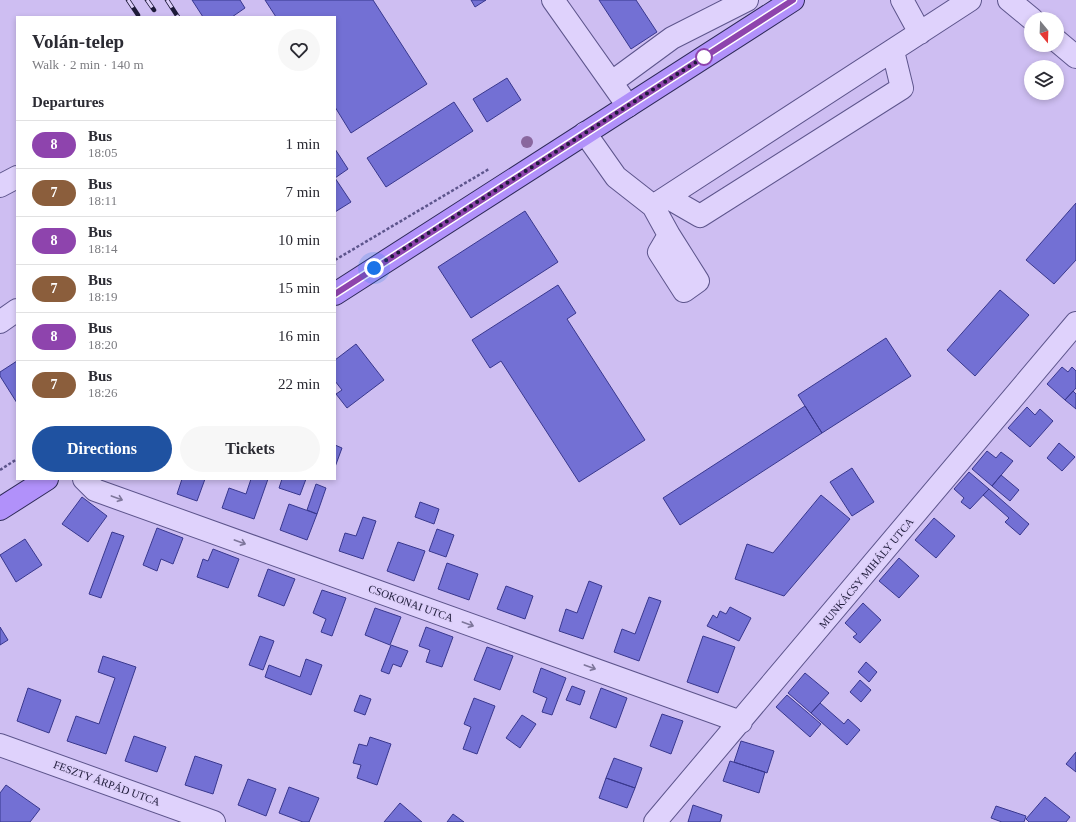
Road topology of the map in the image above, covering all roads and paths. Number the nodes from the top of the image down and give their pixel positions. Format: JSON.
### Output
{"nodes":[{"id":1,"x":553,"y":0,"type":"edge"},
{"id":2,"x":747,"y":0,"type":"edge"},
{"id":3,"x":793,"y":0,"type":"edge"},
{"id":4,"x":902,"y":0,"type":"edge"},
{"id":5,"x":970,"y":0,"type":"edge"},
{"id":6,"x":1009,"y":0,"type":"edge"},
{"id":7,"x":1024,"y":12,"type":"edge"},
{"id":8,"x":920,"y":33,"type":"junction"},
{"id":9,"x":1064,"y":47,"type":"edge"},
{"id":10,"x":893,"y":51,"type":"junction"},
{"id":11,"x":1076,"y":57,"type":"edge"},
{"id":12,"x":612,"y":82,"type":"junction"},
{"id":13,"x":628,"y":106,"type":"junction"},
{"id":14,"x":585,"y":133,"type":"junction"},
{"id":15,"x":16,"y":177,"type":"edge"},
{"id":16,"x":0,"y":186,"type":"edge"},
{"id":17,"x":660,"y":202,"type":"junction"},
{"id":18,"x":668,"y":235,"type":"dead end"},
{"id":19,"x":336,"y":293,"type":"edge"},
{"id":20,"x":16,"y":311,"type":"edge"},
{"id":21,"x":0,"y":322,"type":"edge"},
{"id":22,"x":1076,"y":323,"type":"edge"},
{"id":23,"x":16,"y":460,"type":"edge"},
{"id":24,"x":0,"y":470,"type":"edge"},
{"id":25,"x":45,"y":480,"type":"edge"},
{"id":26,"x":85,"y":480,"type":"edge"},
{"id":27,"x":0,"y":509,"type":"edge"},
{"id":28,"x":741,"y":722,"type":"junction"},
{"id":29,"x":0,"y":745,"type":"edge"},
{"id":30,"x":214,"y":822,"type":"edge"},
{"id":31,"x":655,"y":822,"type":"edge"}],
"edges":[{"from":1,"to":12,"type":"street"},
{"from":2,"to":12,"type":"street"},
{"from":3,"to":13,"type":"main road"},
{"from":4,"to":8,"type":"street"},
{"from":5,"to":8,"type":"street"},
{"from":6,"to":7,"type":"street"},
{"from":8,"to":10,"type":"street"},
{"from":9,"to":11,"type":"street"},
{"from":10,"to":17,"type":"street"},
{"from":10,"to":17,"type":"street"},
{"from":12,"to":13,"type":"street"},
{"from":13,"to":14,"type":"main road"},
{"from":14,"to":17,"type":"street"},
{"from":14,"to":19,"type":"main road"},
{"from":15,"to":16,"type":"street"},
{"from":17,"to":18,"type":"street"},
{"from":20,"to":21,"type":"street"},
{"from":22,"to":28,"type":"street","name":"MUNKÁCSY MIHÁLY UTCA"},
{"from":23,"to":24,"type":"path"},
{"from":25,"to":27,"type":"main road"},
{"from":26,"to":28,"type":"street","name":"CSOKONAI UTCA","one_way":true},
{"from":28,"to":31,"type":"street","name":"MUNKÁCSY MIHÁLY UTCA"},
{"from":29,"to":30,"type":"street","name":"FESZTY ÁRPÁD UTCA"}]}
